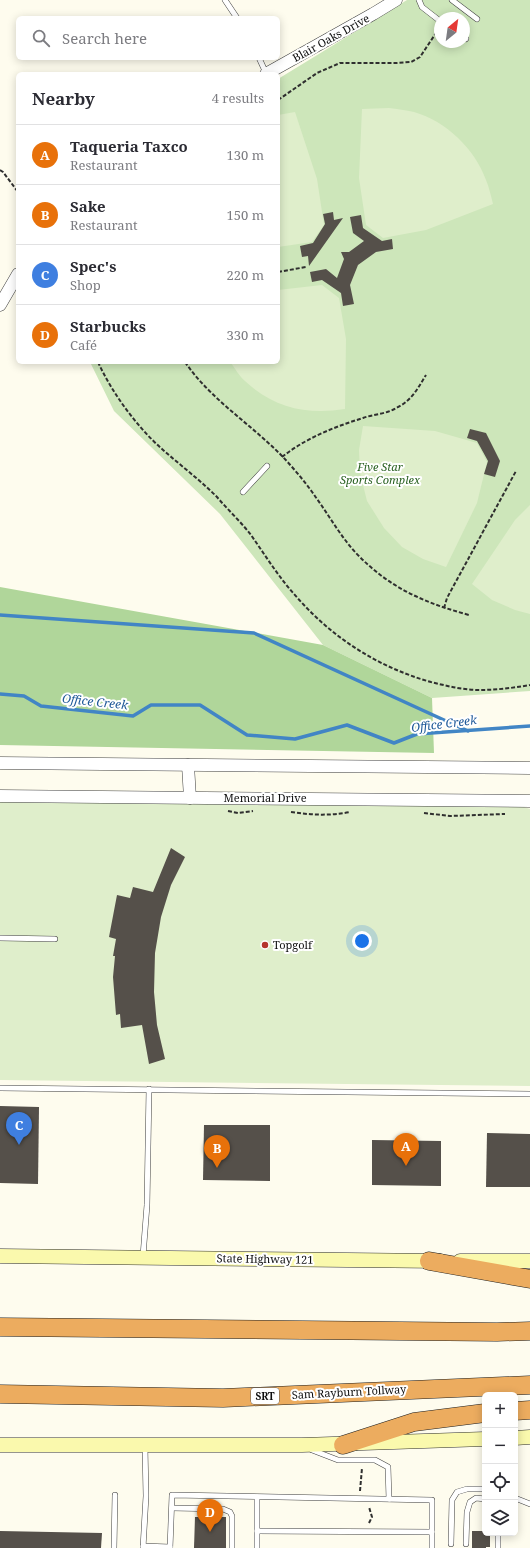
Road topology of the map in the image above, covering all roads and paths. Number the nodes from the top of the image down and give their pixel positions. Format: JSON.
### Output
{"nodes":[{"id":1,"x":226,"y":0,"type":"edge"},
{"id":2,"x":396,"y":0,"type":"edge"},
{"id":3,"x":418,"y":0,"type":"edge"},
{"id":4,"x":452,"y":0,"type":"edge"},
{"id":5,"x":236,"y":16,"type":"edge"},
{"id":6,"x":434,"y":16,"type":"edge"},
{"id":7,"x":477,"y":19,"type":"dead end"},
{"id":8,"x":434,"y":36,"type":"edge"},
{"id":9,"x":260,"y":60,"type":"edge"},
{"id":10,"x":265,"y":72,"type":"edge"},
{"id":11,"x":270,"y":72,"type":"edge"},
{"id":12,"x":280,"y":99,"type":"edge"},
{"id":13,"x":0,"y":170,"type":"edge"},
{"id":14,"x":16,"y":189,"type":"edge"},
{"id":15,"x":306,"y":267,"type":"dead end"},
{"id":16,"x":280,"y":272,"type":"edge"},
{"id":17,"x":16,"y":277,"type":"edge"},
{"id":18,"x":0,"y":305,"type":"edge"},
{"id":19,"x":99,"y":364,"type":"edge"},
{"id":20,"x":186,"y":364,"type":"edge"},
{"id":21,"x":426,"y":375,"type":"dead end"},
{"id":22,"x":282,"y":457,"type":"junction"},
{"id":23,"x":267,"y":466,"type":"dead end"},
{"id":24,"x":516,"y":471,"type":"dead end"},
{"id":25,"x":243,"y":492,"type":"dead end"},
{"id":26,"x":444,"y":608,"type":"junction"},
{"id":27,"x":469,"y":615,"type":"dead end"},
{"id":28,"x":530,"y":685,"type":"edge"},
{"id":29,"x":0,"y":763,"type":"edge"},
{"id":30,"x":188,"y":765,"type":"junction"},
{"id":31,"x":530,"y":768,"type":"edge"},
{"id":32,"x":0,"y":796,"type":"edge"},
{"id":33,"x":190,"y":798,"type":"junction"},
{"id":34,"x":530,"y":801,"type":"edge"},
{"id":35,"x":0,"y":938,"type":"edge"},
{"id":36,"x":55,"y":939,"type":"dead end"},
{"id":37,"x":0,"y":1088,"type":"edge"},
{"id":38,"x":149,"y":1090,"type":"junction"},
{"id":39,"x":530,"y":1094,"type":"edge"},
{"id":40,"x":0,"y":1256,"type":"edge"},
{"id":41,"x":143,"y":1258,"type":"junction"},
{"id":42,"x":429,"y":1261,"type":"junction"},
{"id":43,"x":530,"y":1261,"type":"edge"},
{"id":44,"x":530,"y":1278,"type":"edge"},
{"id":45,"x":0,"y":1327,"type":"edge"},
{"id":46,"x":530,"y":1331,"type":"edge"},
{"id":47,"x":530,"y":1384,"type":"edge"},
{"id":48,"x":0,"y":1394,"type":"edge"},
{"id":49,"x":530,"y":1410,"type":"edge"},
{"id":50,"x":518,"y":1411,"type":"edge"},
{"id":51,"x":482,"y":1413,"type":"edge"},
{"id":52,"x":518,"y":1438,"type":"edge"},
{"id":53,"x":530,"y":1438,"type":"edge"},
{"id":54,"x":482,"y":1439,"type":"edge"},
{"id":55,"x":0,"y":1444,"type":"edge"},
{"id":56,"x":343,"y":1444,"type":"junction"},
{"id":57,"x":145,"y":1446,"type":"junction"},
{"id":58,"x":302,"y":1446,"type":"junction"},
{"id":59,"x":362,"y":1468,"type":"dead end"},
{"id":60,"x":482,"y":1489,"type":"edge"},
{"id":61,"x":360,"y":1492,"type":"dead end"},
{"id":62,"x":115,"y":1496,"type":"dead end"},
{"id":63,"x":257,"y":1497,"type":"junction"},
{"id":64,"x":389,"y":1499,"type":"junction"},
{"id":65,"x":482,"y":1499,"type":"edge"},
{"id":66,"x":518,"y":1499,"type":"edge"},
{"id":67,"x":530,"y":1504,"type":"edge"},
{"id":68,"x":369,"y":1506,"type":"dead end"},
{"id":69,"x":172,"y":1508,"type":"junction"},
{"id":70,"x":369,"y":1526,"type":"dead end"},
{"id":71,"x":257,"y":1531,"type":"junction"},
{"id":72,"x":432,"y":1532,"type":"junction"},
{"id":73,"x":498,"y":1536,"type":"edge"},
{"id":74,"x":451,"y":1544,"type":"dead end"},
{"id":75,"x":466,"y":1544,"type":"dead end"},
{"id":76,"x":143,"y":1547,"type":"edge"},
{"id":77,"x":170,"y":1547,"type":"edge"},
{"id":78,"x":114,"y":1548,"type":"edge"},
{"id":79,"x":232,"y":1548,"type":"edge"},
{"id":80,"x":257,"y":1548,"type":"edge"},
{"id":81,"x":432,"y":1548,"type":"edge"},
{"id":82,"x":498,"y":1548,"type":"edge"}],
"edges":[{"from":1,"to":5,"type":"lane"},
{"from":2,"to":11,"type":"street","name":"Blair Oaks Drive"},
{"from":3,"to":6,"type":"lane"},
{"from":4,"to":7,"type":"lane"},
{"from":8,"to":12,"type":"path"},
{"from":9,"to":10,"type":"lane"},
{"from":13,"to":14,"type":"path"},
{"from":15,"to":16,"type":"path"},
{"from":17,"to":18,"type":"street"},
{"from":19,"to":28,"type":"path"},
{"from":20,"to":22,"type":"path"},
{"from":21,"to":22,"type":"path"},
{"from":22,"to":26,"type":"path"},
{"from":23,"to":25,"type":"lane"},
{"from":24,"to":26,"type":"path"},
{"from":26,"to":27,"type":"path"},
{"from":29,"to":30,"type":"street"},
{"from":30,"to":31,"type":"street"},
{"from":30,"to":33,"type":"street"},
{"from":32,"to":33,"type":"street","name":"Memorial Drive"},
{"from":33,"to":34,"type":"street","name":"Memorial Drive"},
{"from":35,"to":36,"type":"lane"},
{"from":37,"to":38,"type":"lane"},
{"from":38,"to":39,"type":"lane"},
{"from":38,"to":41,"type":"lane"},
{"from":40,"to":41,"type":"main road","name":"State Highway 121"},
{"from":41,"to":42,"type":"main road","name":"State Highway 121"},
{"from":42,"to":43,"type":"main road","name":"State Highway 121"},
{"from":42,"to":44,"type":"highway"},
{"from":45,"to":46,"type":"highway"},
{"from":47,"to":48,"type":"highway","name":"Sam Rayburn Tollway","number":"SRT"},
{"from":49,"to":50,"type":"highway"},
{"from":51,"to":56,"type":"highway"},
{"from":52,"to":53,"type":"main road"},
{"from":54,"to":56,"type":"main road"},
{"from":55,"to":57,"type":"main road"},
{"from":56,"to":58,"type":"main road"},
{"from":57,"to":58,"type":"main road"},
{"from":57,"to":76,"type":"lane"},
{"from":58,"to":64,"type":"lane"},
{"from":59,"to":61,"type":"path"},
{"from":60,"to":74,"type":"lane"},
{"from":62,"to":78,"type":"lane"},
{"from":63,"to":64,"type":"lane"},
{"from":63,"to":69,"type":"lane"},
{"from":63,"to":71,"type":"lane"},
{"from":64,"to":72,"type":"lane"},
{"from":65,"to":75,"type":"lane"},
{"from":66,"to":67,"type":"lane"},
{"from":68,"to":70,"type":"path"},
{"from":69,"to":77,"type":"lane"},
{"from":69,"to":79,"type":"lane"},
{"from":71,"to":72,"type":"lane"},
{"from":71,"to":80,"type":"lane"},
{"from":72,"to":81,"type":"lane"},
{"from":73,"to":82,"type":"lane"},
{"from":76,"to":77,"type":"lane"}]}
